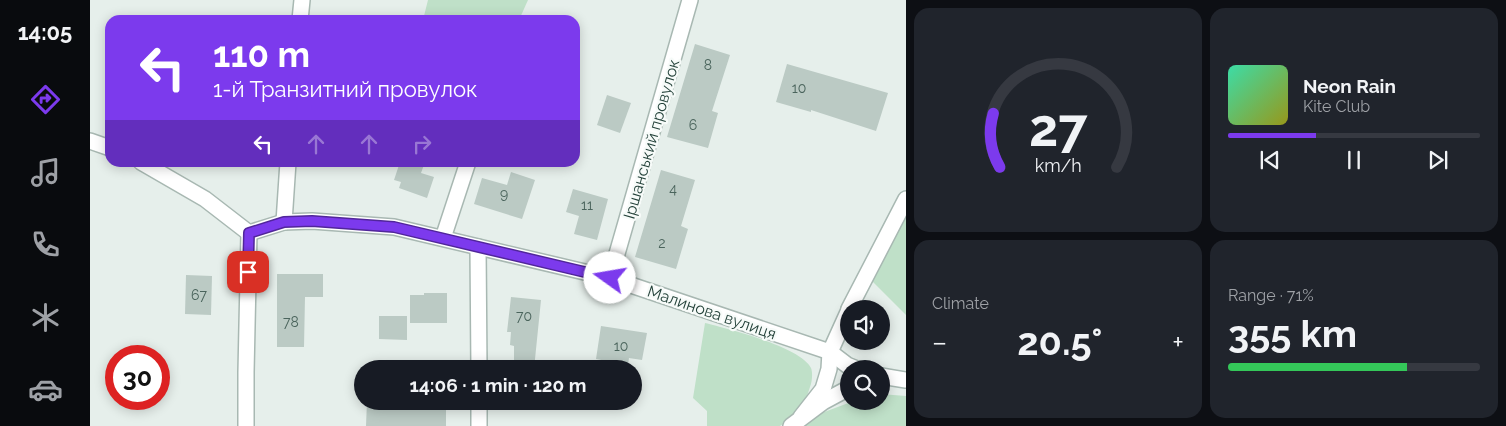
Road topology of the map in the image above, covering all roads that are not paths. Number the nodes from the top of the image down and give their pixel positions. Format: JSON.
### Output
{"nodes":[{"id":1,"x":302,"y":0,"type":"edge"},
{"id":2,"x":690,"y":0,"type":"edge"},
{"id":3,"x":300,"y":15,"type":"edge"},
{"id":4,"x":90,"y":141,"type":"edge"},
{"id":5,"x":105,"y":146,"type":"edge"},
{"id":6,"x":150,"y":167,"type":"edge"},
{"id":7,"x":288,"y":167,"type":"edge"},
{"id":8,"x":466,"y":167,"type":"edge"},
{"id":9,"x":906,"y":199,"type":"edge"},
{"id":10,"x":284,"y":222,"type":"junction"},
{"id":11,"x":249,"y":233,"type":"junction"},
{"id":12,"x":443,"y":238,"type":"junction"},
{"id":13,"x":478,"y":247,"type":"junction"},
{"id":14,"x":610,"y":278,"type":"junction"},
{"id":15,"x":854,"y":300,"type":"edge"},
{"id":16,"x":840,"y":329,"type":"edge"},
{"id":17,"x":830,"y":352,"type":"junction"},
{"id":18,"x":479,"y":360,"type":"edge"},
{"id":19,"x":840,"y":360,"type":"edge"},
{"id":20,"x":840,"y":393,"type":"edge"},
{"id":21,"x":479,"y":410,"type":"edge"},
{"id":22,"x":796,"y":422,"type":"edge"},
{"id":23,"x":246,"y":426,"type":"edge"},
{"id":24,"x":479,"y":426,"type":"edge"}],
"edges":[{"from":1,"to":3,"type":"street"},
{"from":2,"to":14,"type":"street","name":"Іршанський провулок"},
{"from":4,"to":5,"type":"street"},
{"from":6,"to":11,"type":"street"},
{"from":7,"to":10,"type":"street"},
{"from":8,"to":12,"type":"street"},
{"from":9,"to":15,"type":"street"},
{"from":10,"to":11,"type":"street","name":"Малинова вулиця"},
{"from":10,"to":12,"type":"street","name":"Малинова вулиця"},
{"from":11,"to":23,"type":"street"},
{"from":12,"to":13,"type":"street","name":"Малинова вулиця"},
{"from":13,"to":14,"type":"street","name":"Малинова вулиця"},
{"from":13,"to":18,"type":"street"},
{"from":14,"to":17,"type":"street","name":"Малинова вулиця"},
{"from":16,"to":17,"type":"street"},
{"from":17,"to":19,"type":"street","name":"Малинова вулиця"},
{"from":17,"to":22,"type":"street"},
{"from":20,"to":22,"type":"street"},
{"from":21,"to":24,"type":"street"}]}
